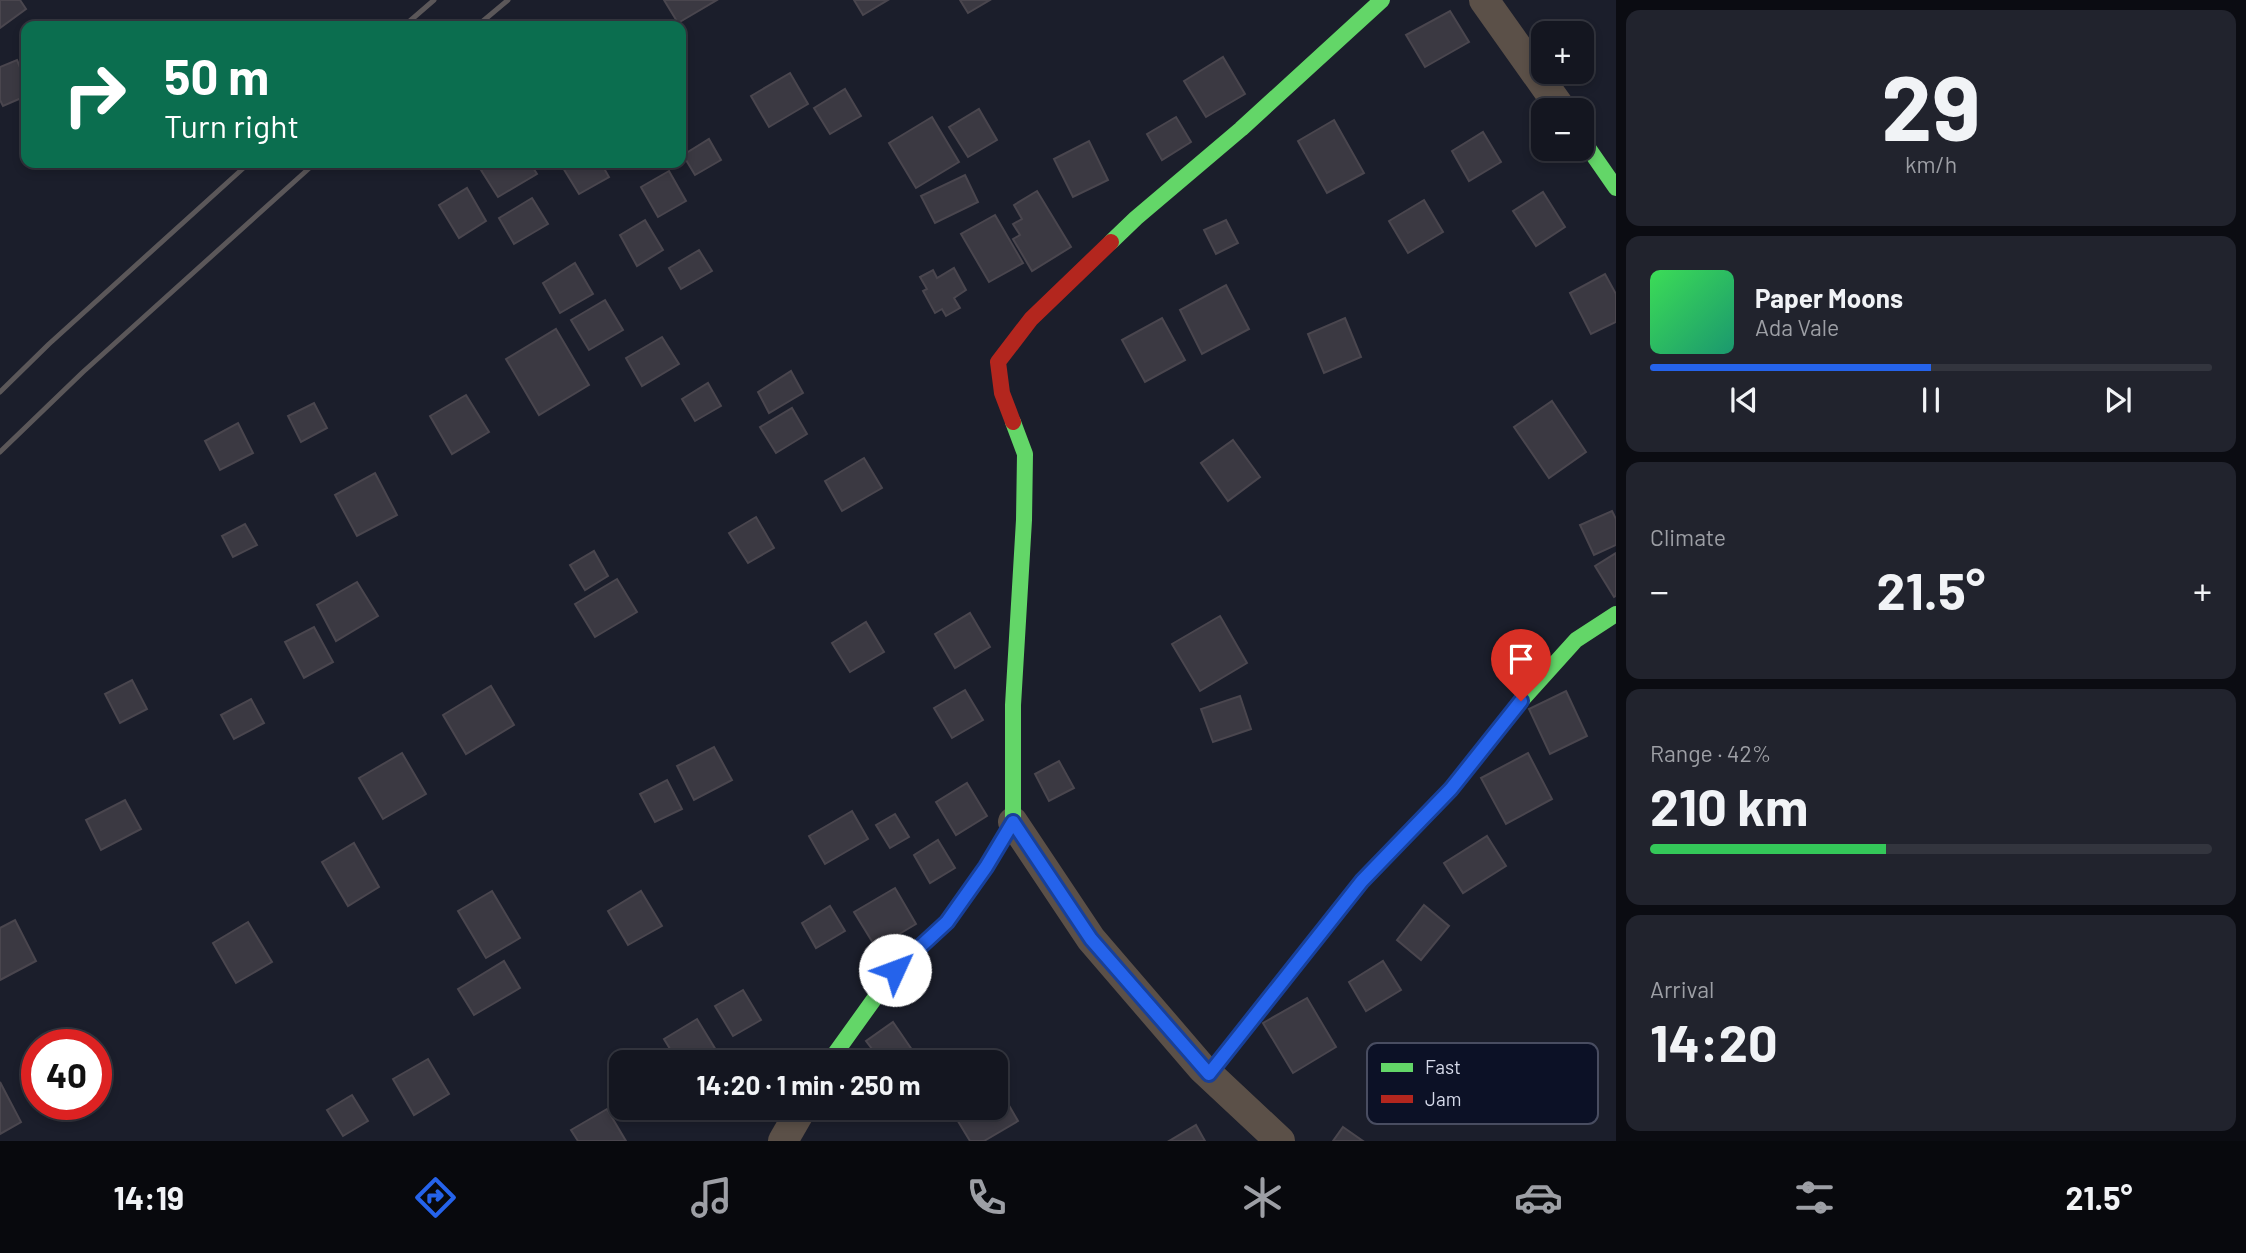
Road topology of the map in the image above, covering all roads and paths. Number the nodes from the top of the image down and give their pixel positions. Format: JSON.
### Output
{"nodes":[{"id":1,"x":1382,"y":0,"type":"edge"},
{"id":2,"x":1485,"y":0,"type":"edge"},
{"id":3,"x":1554,"y":98,"type":"edge"},
{"id":4,"x":1594,"y":156,"type":"edge"},
{"id":5,"x":1616,"y":188,"type":"edge"},
{"id":6,"x":1616,"y":614,"type":"edge"},
{"id":7,"x":1013,"y":822,"type":"junction"},
{"id":8,"x":837,"y":1050,"type":"edge"},
{"id":9,"x":1209,"y":1074,"type":"junction"},
{"id":10,"x":795,"y":1120,"type":"edge"},
{"id":11,"x":783,"y":1141,"type":"edge"},
{"id":12,"x":1280,"y":1141,"type":"edge"}],
"edges":[{"from":1,"to":7,"type":"street"},
{"from":2,"to":3,"type":"street"},
{"from":4,"to":5,"type":"street"},
{"from":6,"to":9,"type":"street"},
{"from":7,"to":8,"type":"street"},
{"from":7,"to":9,"type":"street"},
{"from":9,"to":12,"type":"street"},
{"from":10,"to":11,"type":"street"}]}
